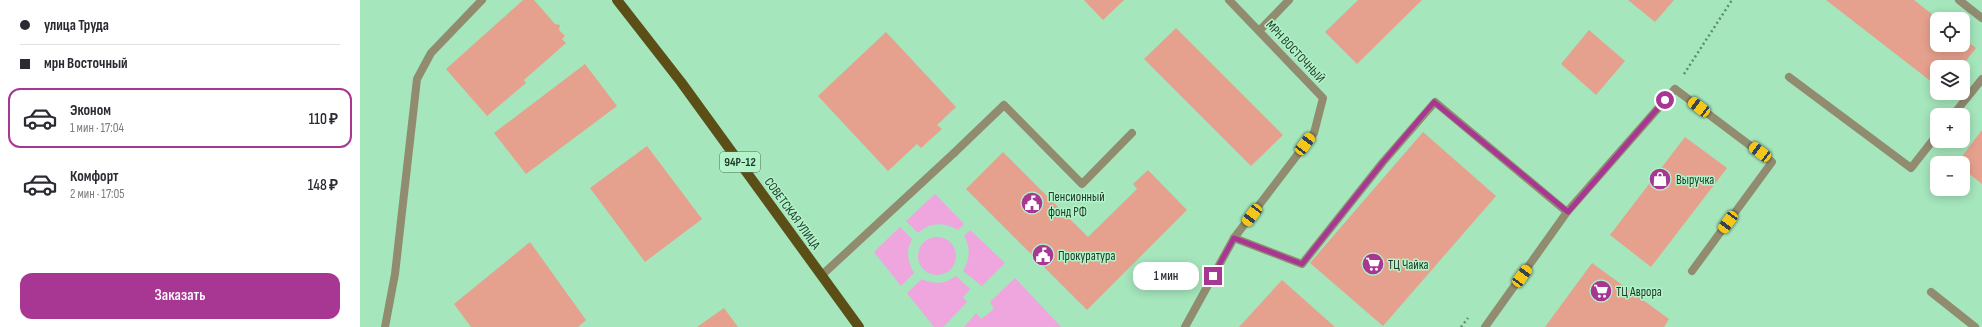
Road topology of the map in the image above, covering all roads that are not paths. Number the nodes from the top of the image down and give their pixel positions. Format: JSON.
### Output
{"nodes":[{"id":1,"x":482,"y":0,"type":"edge"},
{"id":2,"x":617,"y":0,"type":"edge"},
{"id":3,"x":1229,"y":0,"type":"edge"},
{"id":4,"x":1289,"y":0,"type":"edge"},
{"id":5,"x":1960,"y":0,"type":"edge"},
{"id":6,"x":1982,"y":18,"type":"edge"},
{"id":7,"x":1260,"y":30,"type":"junction"},
{"id":8,"x":1789,"y":77,"type":"dead end"},
{"id":9,"x":1982,"y":79,"type":"edge"},
{"id":10,"x":1959,"y":108,"type":"edge"},
{"id":11,"x":1132,"y":133,"type":"dead end"},
{"id":12,"x":1930,"y":144,"type":"edge"},
{"id":13,"x":1568,"y":212,"type":"junction"},
{"id":14,"x":1234,"y":238,"type":"junction"},
{"id":15,"x":1692,"y":271,"type":"dead end"},
{"id":16,"x":822,"y":275,"type":"junction"},
{"id":17,"x":1931,"y":292,"type":"dead end"},
{"id":18,"x":385,"y":327,"type":"edge"},
{"id":19,"x":859,"y":327,"type":"edge"},
{"id":20,"x":1185,"y":327,"type":"edge"},
{"id":21,"x":1485,"y":327,"type":"edge"},
{"id":22,"x":1975,"y":327,"type":"edge"}],
"edges":[{"from":1,"to":18,"type":"street"},
{"from":2,"to":16,"type":"main road","name":"СОВЕТСКАЯ УЛИЦА","number":"94Р-12"},
{"from":3,"to":7,"type":"street","name":"МРН ВОСТОЧНЫЙ"},
{"from":4,"to":7,"type":"street"},
{"from":5,"to":6,"type":"street"},
{"from":7,"to":14,"type":"street","name":"МРН ВОСТОЧНЫЙ"},
{"from":8,"to":12,"type":"street"},
{"from":9,"to":10,"type":"street"},
{"from":11,"to":16,"type":"street"},
{"from":13,"to":14,"type":"street"},
{"from":13,"to":15,"type":"street"},
{"from":13,"to":21,"type":"street"},
{"from":14,"to":20,"type":"street","name":"МРН ВОСТОЧНЫЙ"},
{"from":16,"to":19,"type":"main road","name":"СОВЕТСКАЯ УЛИЦА","number":"94Р-12"},
{"from":17,"to":22,"type":"street"}]}
